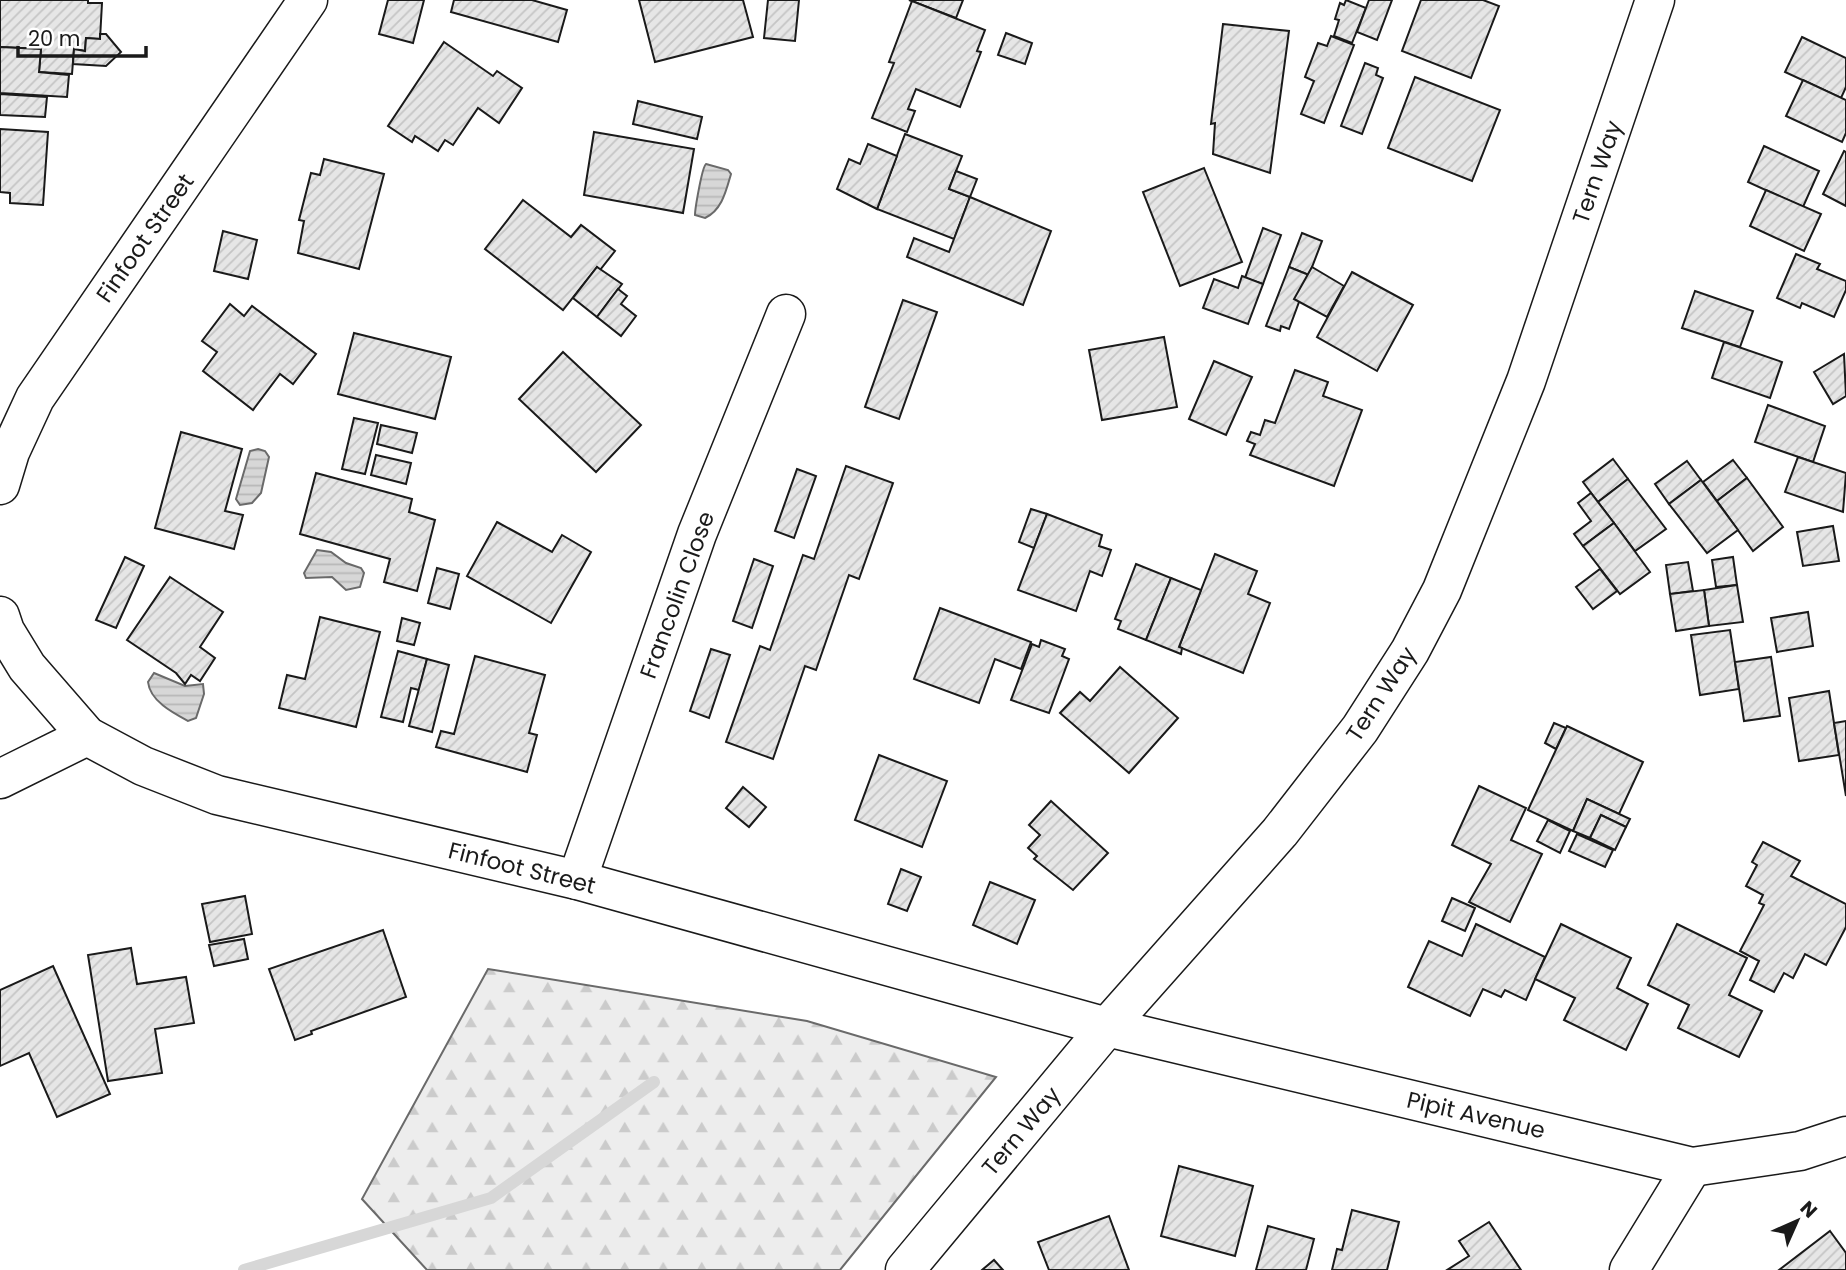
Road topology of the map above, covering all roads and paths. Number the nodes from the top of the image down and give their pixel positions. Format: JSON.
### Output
{"nodes":[{"id":1,"x":308,"y":0,"type":"edge"},
{"id":2,"x":1655,"y":0,"type":"edge"},
{"id":3,"x":786,"y":314,"type":"dead end"},
{"id":4,"x":0,"y":485,"type":"edge"},
{"id":5,"x":0,"y":616,"type":"edge"},
{"id":6,"x":87,"y":736,"type":"junction"},
{"id":7,"x":0,"y":779,"type":"edge"},
{"id":8,"x":577,"y":880,"type":"junction"},
{"id":9,"x":1107,"y":1027,"type":"junction"},
{"id":10,"x":1846,"y":1136,"type":"edge"},
{"id":11,"x":1692,"y":1167,"type":"junction"},
{"id":12,"x":905,"y":1270,"type":"edge"},
{"id":13,"x":1629,"y":1270,"type":"edge"}],
"edges":[{"from":1,"to":4,"type":"street","name":"Finfoot Street"},
{"from":2,"to":9,"type":"street","name":"Tern Way"},
{"from":3,"to":8,"type":"street","name":"Francolin Close"},
{"from":5,"to":6,"type":"street","name":"Finfoot Street"},
{"from":6,"to":7,"type":"street"},
{"from":6,"to":8,"type":"street","name":"Finfoot Street"},
{"from":8,"to":9,"type":"street","name":"Finfoot Street"},
{"from":9,"to":11,"type":"street","name":"Pipit Avenue"},
{"from":9,"to":12,"type":"street","name":"Tern Way"},
{"from":10,"to":11,"type":"street","name":"Pipit Avenue"},
{"from":11,"to":13,"type":"street"}]}
